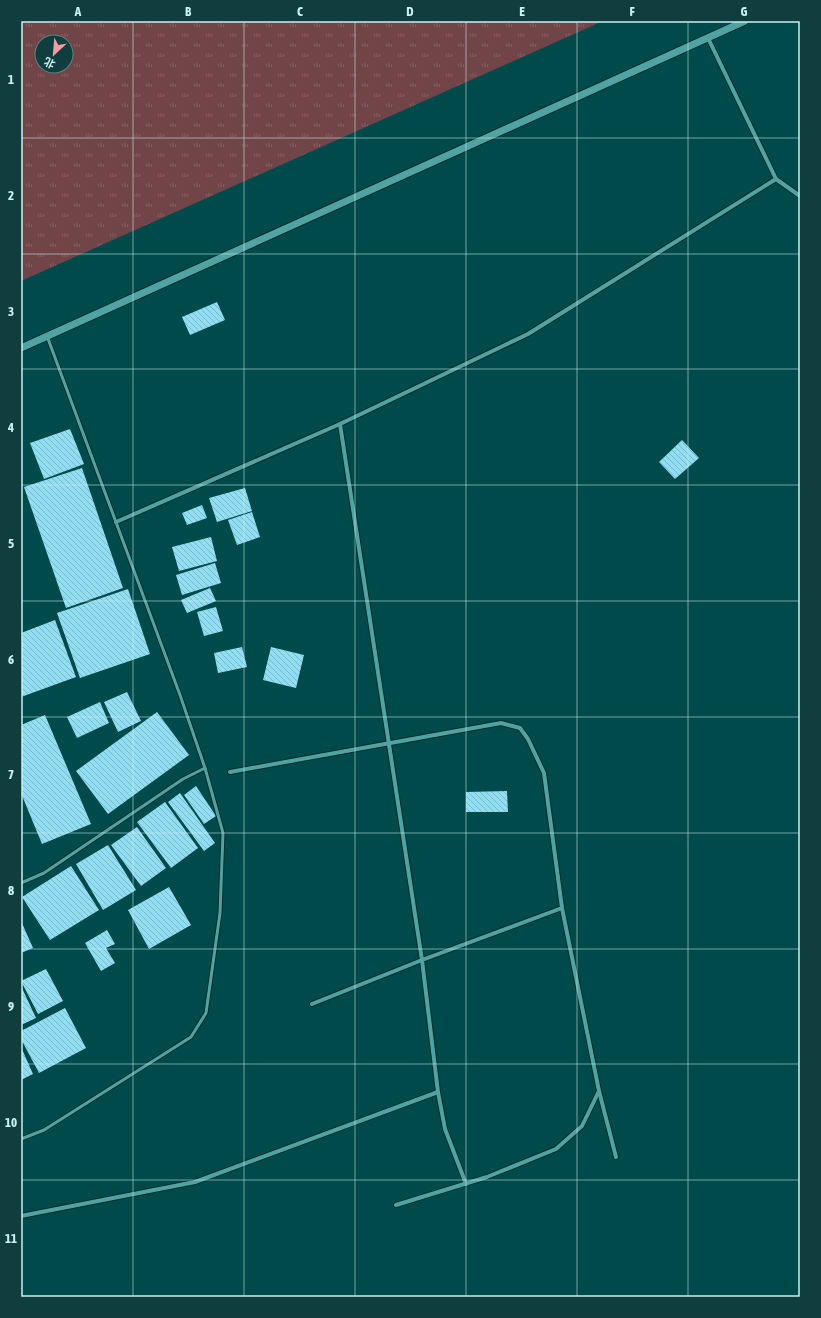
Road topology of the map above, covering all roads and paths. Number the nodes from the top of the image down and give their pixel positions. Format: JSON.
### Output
{"nodes":[{"id":1,"x":745,"y":21,"type":"edge"},
{"id":2,"x":708,"y":38,"type":"junction"},
{"id":3,"x":776,"y":179,"type":"junction"},
{"id":4,"x":800,"y":196,"type":"edge"},
{"id":5,"x":47,"y":336,"type":"junction"},
{"id":6,"x":21,"y":348,"type":"edge"},
{"id":7,"x":340,"y":424,"type":"junction"},
{"id":8,"x":116,"y":522,"type":"junction"},
{"id":9,"x":389,"y":743,"type":"junction"},
{"id":10,"x":205,"y":768,"type":"junction"},
{"id":11,"x":230,"y":772,"type":"dead end"},
{"id":12,"x":21,"y":877,"type":"edge"},
{"id":13,"x":22,"y":883,"type":"edge"},
{"id":14,"x":562,"y":908,"type":"junction"},
{"id":15,"x":422,"y":960,"type":"junction"},
{"id":16,"x":312,"y":1004,"type":"dead end"},
{"id":17,"x":599,"y":1091,"type":"junction"},
{"id":18,"x":438,"y":1092,"type":"junction"},
{"id":19,"x":21,"y":1139,"type":"edge"},
{"id":20,"x":616,"y":1157,"type":"dead end"},
{"id":21,"x":466,"y":1184,"type":"junction"},
{"id":22,"x":396,"y":1205,"type":"dead end"},
{"id":23,"x":21,"y":1216,"type":"edge"}],
"edges":[{"from":1,"to":2,"type":"street"},
{"from":2,"to":3,"type":"street"},
{"from":2,"to":5,"type":"street"},
{"from":3,"to":4,"type":"street"},
{"from":3,"to":7,"type":"street"},
{"from":5,"to":6,"type":"street"},
{"from":5,"to":8,"type":"lane"},
{"from":7,"to":8,"type":"street"},
{"from":7,"to":9,"type":"street"},
{"from":8,"to":10,"type":"lane"},
{"from":9,"to":11,"type":"street"},
{"from":9,"to":14,"type":"street"},
{"from":9,"to":15,"type":"street"},
{"from":10,"to":13,"type":"lane"},
{"from":10,"to":19,"type":"lane"},
{"from":12,"to":13,"type":"lane"},
{"from":14,"to":15,"type":"street"},
{"from":14,"to":17,"type":"street"},
{"from":15,"to":16,"type":"street"},
{"from":15,"to":18,"type":"street"},
{"from":17,"to":20,"type":"street"},
{"from":17,"to":21,"type":"street"},
{"from":18,"to":21,"type":"street"},
{"from":18,"to":23,"type":"street"},
{"from":21,"to":22,"type":"street"}]}
